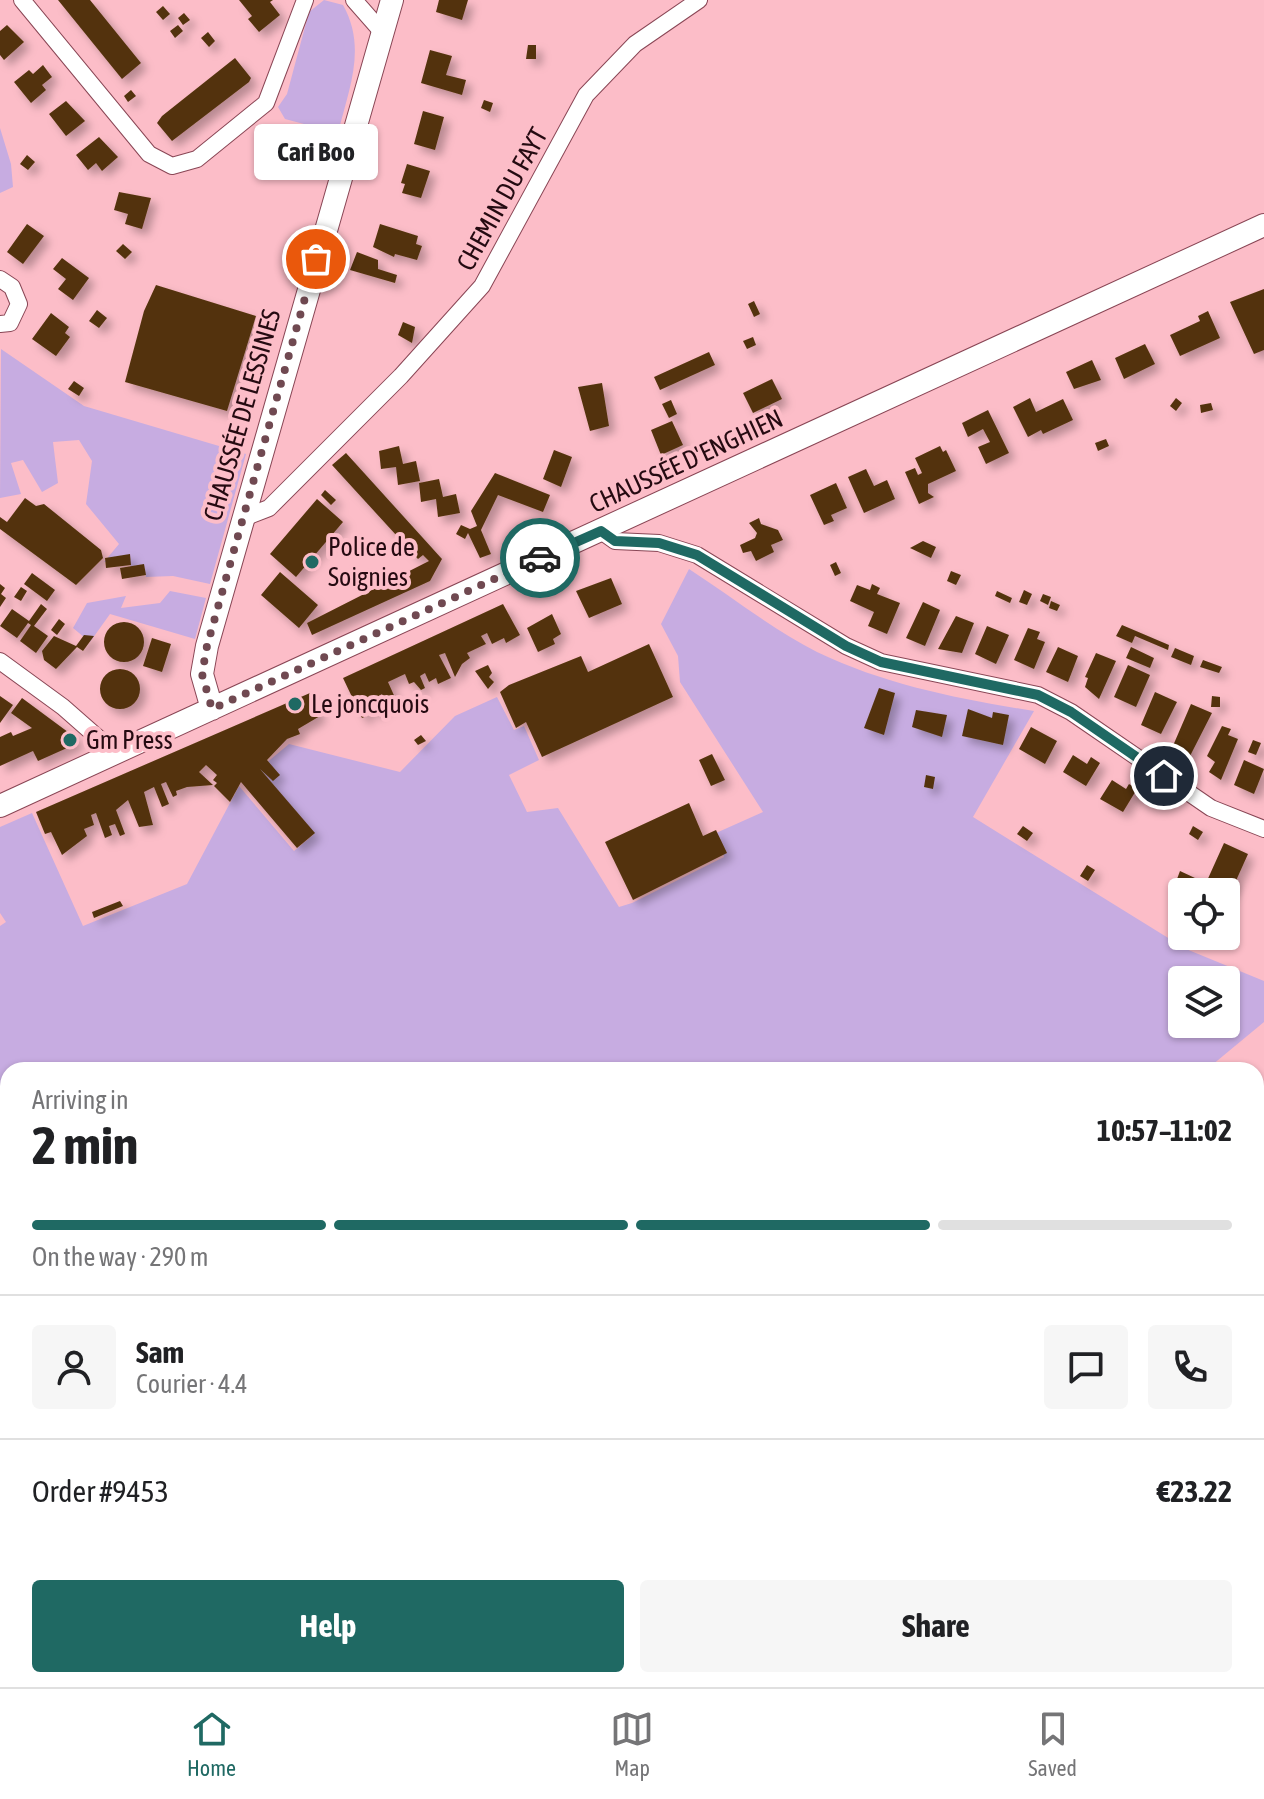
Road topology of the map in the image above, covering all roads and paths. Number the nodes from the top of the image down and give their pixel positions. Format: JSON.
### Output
{"nodes":[{"id":1,"x":22,"y":0,"type":"edge"},
{"id":2,"x":305,"y":0,"type":"edge"},
{"id":3,"x":354,"y":0,"type":"edge"},
{"id":4,"x":392,"y":0,"type":"edge"},
{"id":5,"x":699,"y":0,"type":"edge"},
{"id":6,"x":383,"y":33,"type":"junction"},
{"id":7,"x":1264,"y":225,"type":"edge"},
{"id":8,"x":0,"y":279,"type":"edge"},
{"id":9,"x":0,"y":324,"type":"edge"},
{"id":10,"x":241,"y":519,"type":"junction"},
{"id":11,"x":601,"y":531,"type":"junction"},
{"id":12,"x":0,"y":661,"type":"edge"},
{"id":13,"x":212,"y":709,"type":"junction"},
{"id":14,"x":113,"y":751,"type":"junction"},
{"id":15,"x":0,"y":806,"type":"edge"},
{"id":16,"x":1264,"y":829,"type":"edge"}],
"edges":[{"from":1,"to":2,"type":"street"},
{"from":3,"to":6,"type":"street"},
{"from":4,"to":6,"type":"main road","name":"CHAUSSÉE DE LESSINES"},
{"from":5,"to":10,"type":"street","name":"CHEMIN DU FAYT"},
{"from":6,"to":10,"type":"main road","name":"CHAUSSÉE DE LESSINES"},
{"from":7,"to":11,"type":"main road","name":"CHAUSSÉE D'ENGHIEN"},
{"from":8,"to":9,"type":"street"},
{"from":10,"to":13,"type":"main road","name":"CHAUSSÉE DE LESSINES"},
{"from":11,"to":13,"type":"main road","name":"CHAUSSÉE D'ENGHIEN"},
{"from":11,"to":16,"type":"street"},
{"from":12,"to":14,"type":"street"},
{"from":13,"to":14,"type":"main road","name":"CHAUSSÉE D'ENGHIEN"},
{"from":14,"to":15,"type":"main road","name":"CHAUSSÉE D'ENGHIEN"}]}
